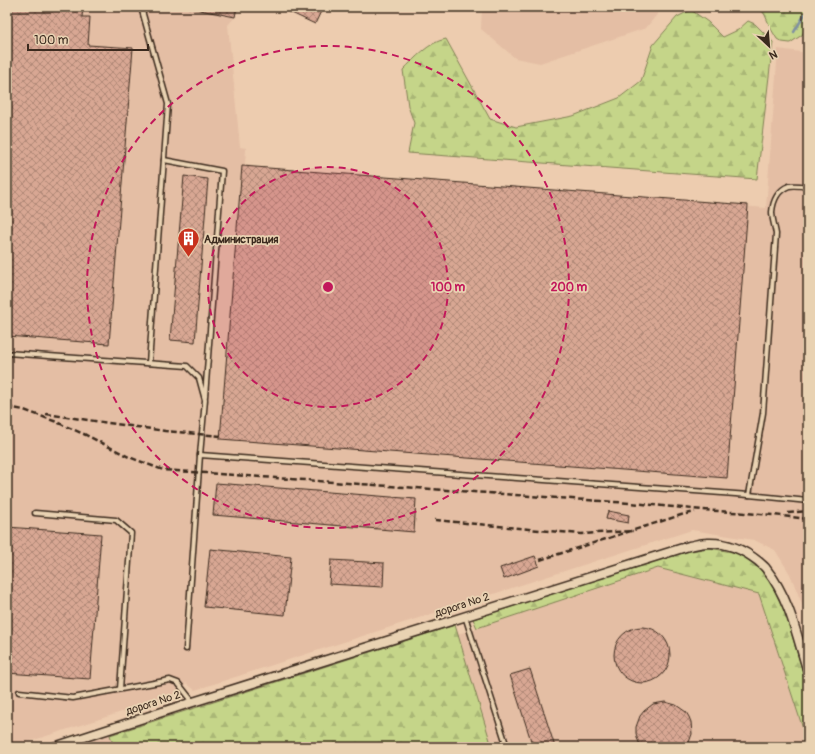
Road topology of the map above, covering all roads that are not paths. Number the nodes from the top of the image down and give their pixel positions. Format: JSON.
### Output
{"nodes":[{"id":1,"x":141,"y":7,"type":"edge"},
{"id":2,"x":164,"y":160,"type":"junction"},
{"id":3,"x":808,"y":187,"type":"edge"},
{"id":4,"x":7,"y":353,"type":"edge"},
{"id":5,"x":149,"y":363,"type":"junction"},
{"id":6,"x":205,"y":400,"type":"junction"},
{"id":7,"x":200,"y":455,"type":"junction"},
{"id":8,"x":749,"y":495,"type":"junction"},
{"id":9,"x":808,"y":502,"type":"edge"},
{"id":10,"x":35,"y":513,"type":"dead end"},
{"id":11,"x":465,"y":616,"type":"junction"},
{"id":12,"x":186,"y":649,"type":"dead end"},
{"id":13,"x":808,"y":672,"type":"edge"},
{"id":14,"x":120,"y":689,"type":"junction"},
{"id":15,"x":19,"y":692,"type":"dead end"},
{"id":16,"x":193,"y":702,"type":"junction"},
{"id":17,"x":54,"y":747,"type":"edge"},
{"id":18,"x":507,"y":747,"type":"edge"}],
"edges":[{"from":1,"to":2,"type":"lane"},
{"from":2,"to":5,"type":"lane"},
{"from":2,"to":6,"type":"lane"},
{"from":3,"to":8,"type":"lane"},
{"from":4,"to":5,"type":"lane"},
{"from":5,"to":6,"type":"lane"},
{"from":6,"to":7,"type":"lane"},
{"from":7,"to":8,"type":"lane"},
{"from":7,"to":12,"type":"lane"},
{"from":8,"to":9,"type":"lane"},
{"from":10,"to":14,"type":"lane"},
{"from":11,"to":13,"type":"street","name":"дорога № 2"},
{"from":11,"to":16,"type":"street","name":"дорога № 2"},
{"from":11,"to":18,"type":"lane"},
{"from":14,"to":15,"type":"lane"},
{"from":14,"to":16,"type":"lane"},
{"from":16,"to":17,"type":"street","name":"дорога № 2"}]}
